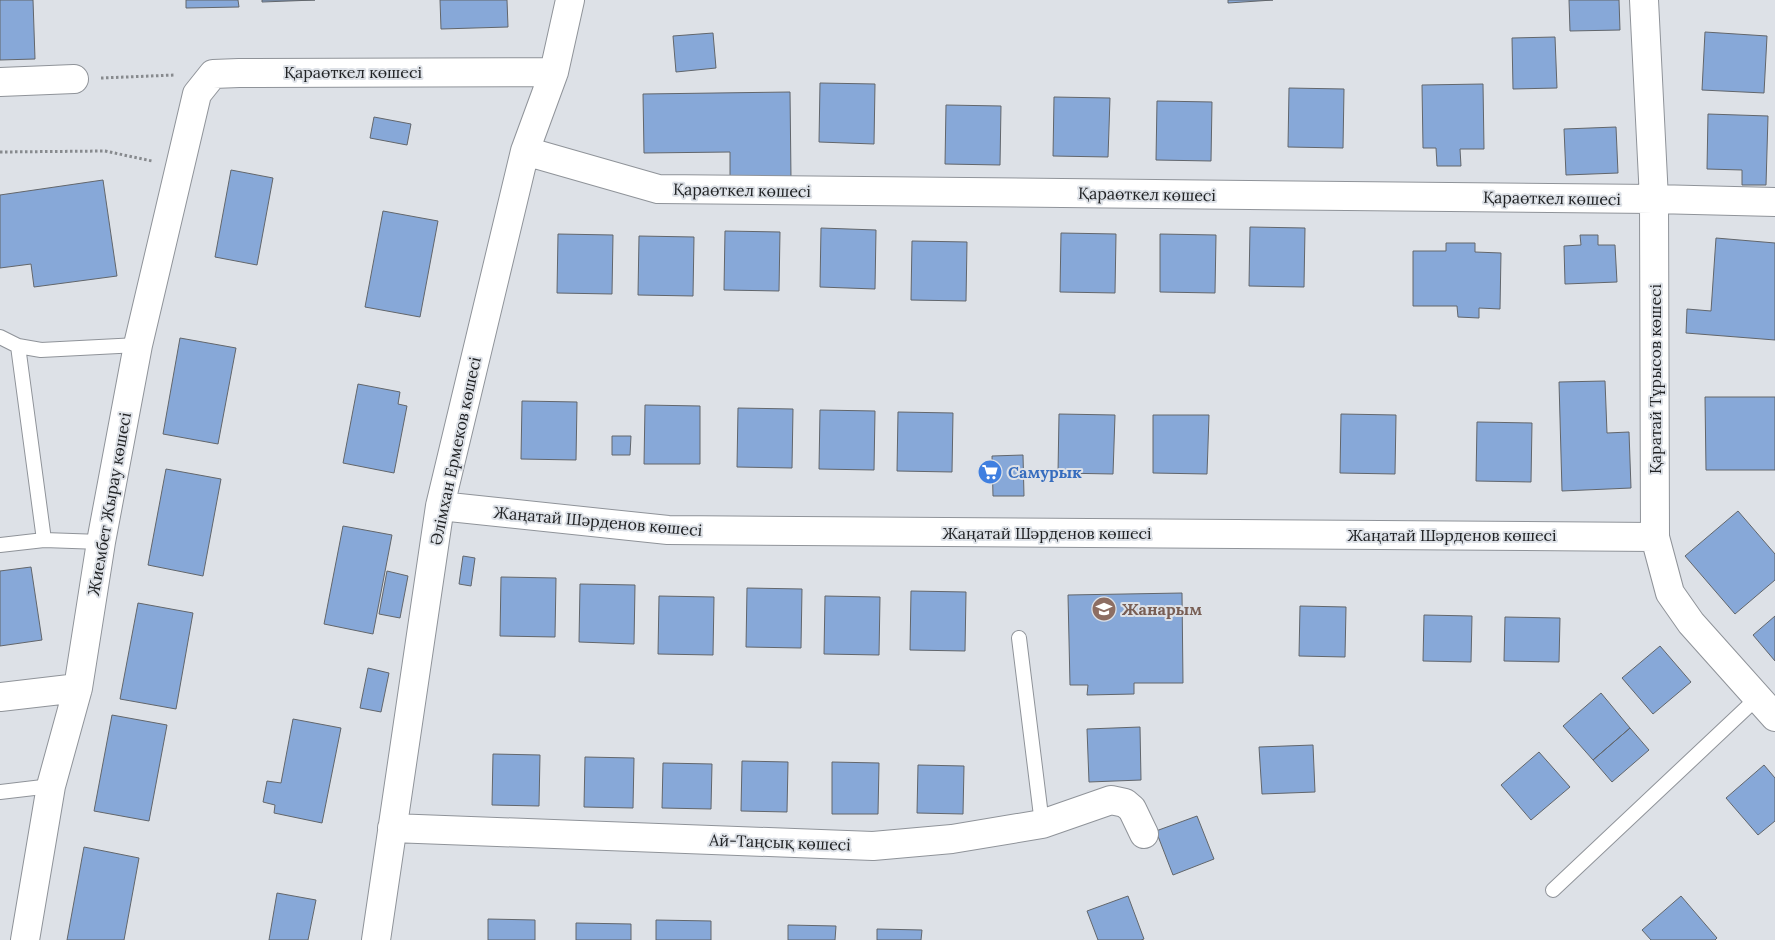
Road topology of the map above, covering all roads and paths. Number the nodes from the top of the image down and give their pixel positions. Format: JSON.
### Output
{"nodes":[{"id":1,"x":570,"y":0,"type":"edge"},
{"id":2,"x":1644,"y":0,"type":"edge"},
{"id":3,"x":554,"y":72,"type":"junction"},
{"id":4,"x":213,"y":74,"type":"junction"},
{"id":5,"x":74,"y":79,"type":"joint"},
{"id":6,"x":0,"y":82,"type":"edge"},
{"id":7,"x":525,"y":151,"type":"junction"},
{"id":8,"x":0,"y":152,"type":"edge"},
{"id":9,"x":180,"y":167,"type":"junction"},
{"id":10,"x":1654,"y":199,"type":"junction"},
{"id":11,"x":1775,"y":202,"type":"edge"},
{"id":12,"x":0,"y":336,"type":"edge"},
{"id":13,"x":138,"y":345,"type":"junction"},
{"id":14,"x":18,"y":346,"type":"junction"},
{"id":15,"x":440,"y":506,"type":"junction"},
{"id":16,"x":1655,"y":537,"type":"junction"},
{"id":17,"x":44,"y":540,"type":"junction"},
{"id":18,"x":101,"y":542,"type":"junction"},
{"id":19,"x":0,"y":545,"type":"edge"},
{"id":20,"x":1019,"y":638,"type":"dead end"},
{"id":21,"x":78,"y":688,"type":"junction"},
{"id":22,"x":0,"y":697,"type":"edge"},
{"id":23,"x":1766,"y":708,"type":"edge"},
{"id":24,"x":51,"y":786,"type":"junction"},
{"id":25,"x":0,"y":792,"type":"edge"},
{"id":26,"x":1042,"y":824,"type":"junction"},
{"id":27,"x":392,"y":828,"type":"junction"},
{"id":28,"x":1144,"y":834,"type":"dead end"},
{"id":29,"x":1553,"y":890,"type":"dead end"},
{"id":30,"x":25,"y":940,"type":"edge"},
{"id":31,"x":376,"y":940,"type":"edge"}],
"edges":[{"from":1,"to":3,"type":"street","name":"Әлімхан Ермеков көшесі"},
{"from":2,"to":10,"type":"street","name":"Қаратай Тұрысов көшесі"},
{"from":3,"to":4,"type":"street","name":"Қараөткел көшесі"},
{"from":3,"to":7,"type":"street","name":"Әлімхан Ермеков көшесі"},
{"from":4,"to":5,"type":"path"},
{"from":4,"to":9,"type":"street","name":"Жиембет Жырау көшесі"},
{"from":5,"to":6,"type":"street"},
{"from":7,"to":10,"type":"street","name":"Қараөткел көшесі"},
{"from":7,"to":15,"type":"street","name":"Әлімхан Ермеков көшесі"},
{"from":8,"to":9,"type":"path"},
{"from":9,"to":13,"type":"street","name":"Жиембет Жырау көшесі"},
{"from":10,"to":11,"type":"street","name":"Қараөткел көшесі"},
{"from":10,"to":16,"type":"street","name":"Қаратай Тұрысов көшесі"},
{"from":12,"to":14,"type":"lane"},
{"from":13,"to":14,"type":"lane"},
{"from":13,"to":18,"type":"street","name":"Жиембет Жырау көшесі"},
{"from":14,"to":17,"type":"lane"},
{"from":15,"to":16,"type":"street","name":"Жаңатай Шәрденов көшесі"},
{"from":15,"to":27,"type":"street","name":"Әлімхан Ермеков көшесі"},
{"from":16,"to":23,"type":"street","name":"Қаратай Тұрысов көшесі"},
{"from":17,"to":18,"type":"lane"},
{"from":17,"to":19,"type":"lane"},
{"from":18,"to":21,"type":"street","name":"Жиембет Жырау көшесі"},
{"from":20,"to":26,"type":"lane"},
{"from":21,"to":22,"type":"street"},
{"from":21,"to":24,"type":"street","name":"Жиембет Жырау көшесі"},
{"from":23,"to":29,"type":"lane"},
{"from":24,"to":25,"type":"lane"},
{"from":24,"to":30,"type":"street","name":"Жиембет Жырау көшесі"},
{"from":26,"to":27,"type":"street","name":"Ай-Таңсық көшесі"},
{"from":26,"to":28,"type":"street","name":"Ай-Таңсық көшесі"},
{"from":27,"to":31,"type":"street","name":"Әлімхан Ермеков көшесі"}]}
